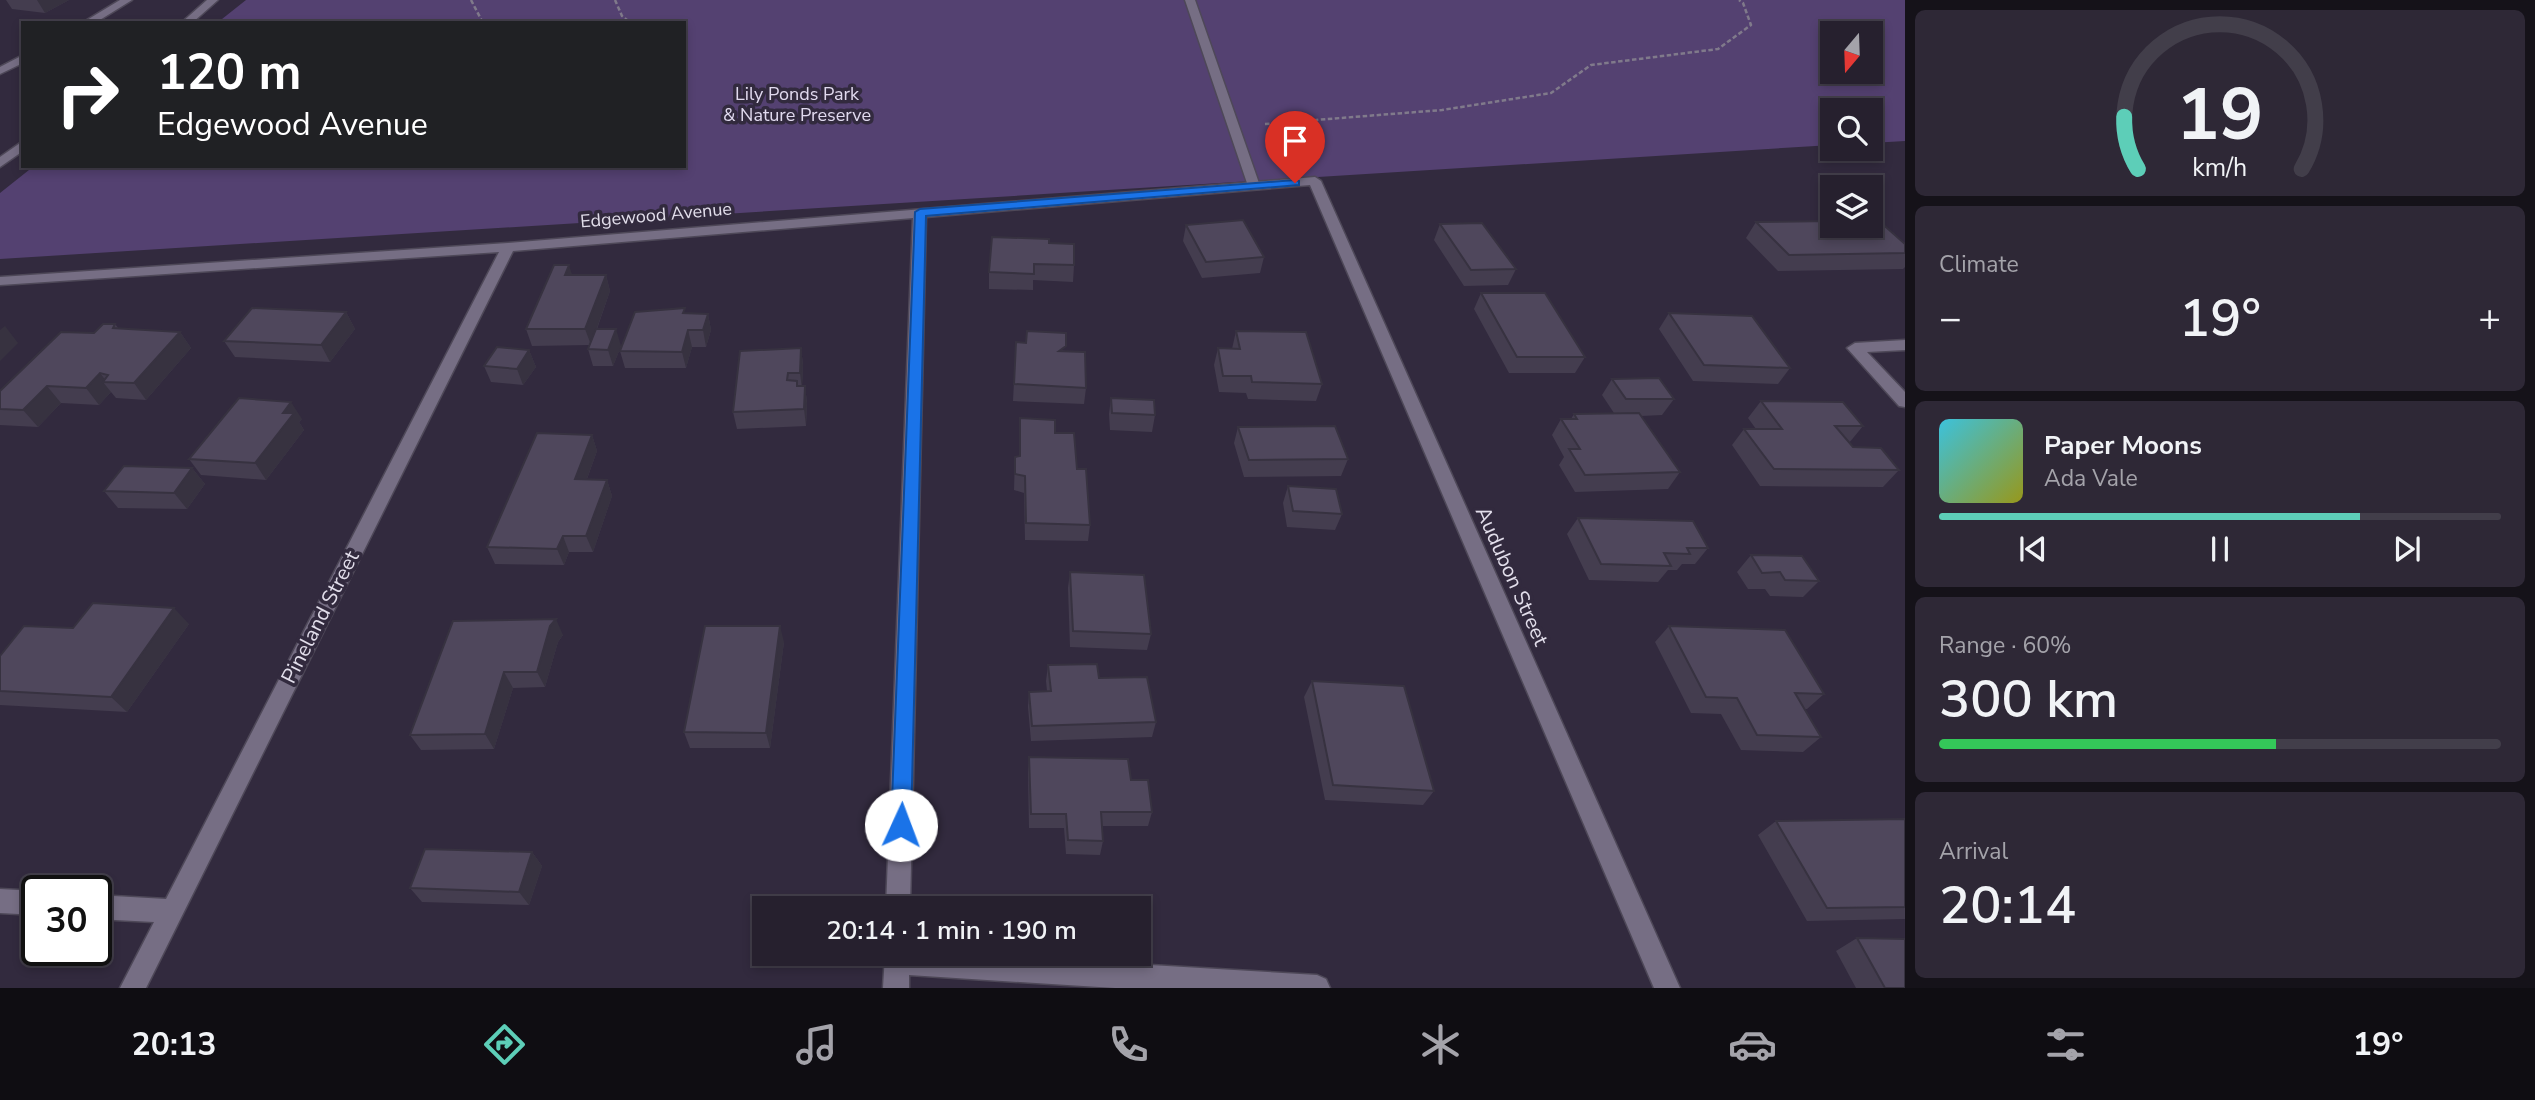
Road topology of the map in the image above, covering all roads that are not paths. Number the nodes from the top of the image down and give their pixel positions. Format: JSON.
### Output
{"nodes":[{"id":1,"x":127,"y":0,"type":"edge"},
{"id":2,"x":213,"y":0,"type":"edge"},
{"id":3,"x":1190,"y":0,"type":"edge"},
{"id":4,"x":90,"y":21,"type":"edge"},
{"id":5,"x":188,"y":21,"type":"edge"},
{"id":6,"x":21,"y":59,"type":"edge"},
{"id":7,"x":0,"y":71,"type":"edge"},
{"id":8,"x":21,"y":147,"type":"edge"},
{"id":9,"x":0,"y":163,"type":"edge"},
{"id":10,"x":1315,"y":181,"type":"joint"},
{"id":11,"x":1254,"y":186,"type":"junction"},
{"id":12,"x":920,"y":212,"type":"junction"},
{"id":13,"x":508,"y":247,"type":"junction"},
{"id":14,"x":0,"y":281,"type":"edge"},
{"id":15,"x":1905,"y":345,"type":"edge"},
{"id":16,"x":1905,"y":402,"type":"edge"},
{"id":17,"x":898,"y":896,"type":"edge"},
{"id":18,"x":0,"y":901,"type":"edge"},
{"id":19,"x":21,"y":902,"type":"edge"},
{"id":20,"x":112,"y":908,"type":"edge"},
{"id":21,"x":171,"y":911,"type":"junction"},
{"id":22,"x":897,"y":966,"type":"edge"},
{"id":23,"x":1009,"y":966,"type":"edge"},
{"id":24,"x":133,"y":988,"type":"edge"},
{"id":25,"x":896,"y":988,"type":"edge"},
{"id":26,"x":1317,"y":988,"type":"edge"},
{"id":27,"x":1667,"y":988,"type":"edge"}],
"edges":[{"from":1,"to":4,"type":"street"},
{"from":2,"to":5,"type":"street"},
{"from":3,"to":11,"type":"street"},
{"from":6,"to":7,"type":"street"},
{"from":8,"to":9,"type":"street"},
{"from":10,"to":11,"type":"street","name":"Edgewood Avenue"},
{"from":10,"to":27,"type":"street","name":"Audubon Street"},
{"from":11,"to":12,"type":"street","name":"Edgewood Avenue"},
{"from":12,"to":13,"type":"street","name":"Edgewood Avenue"},
{"from":12,"to":17,"type":"street"},
{"from":13,"to":14,"type":"street","name":"Edgewood Avenue"},
{"from":13,"to":21,"type":"street","name":"Pineland Street"},
{"from":15,"to":16,"type":"street"},
{"from":18,"to":19,"type":"street"},
{"from":20,"to":21,"type":"street"},
{"from":21,"to":24,"type":"street","name":"Pineland Street"},
{"from":22,"to":25,"type":"street"},
{"from":23,"to":26,"type":"street"}]}
